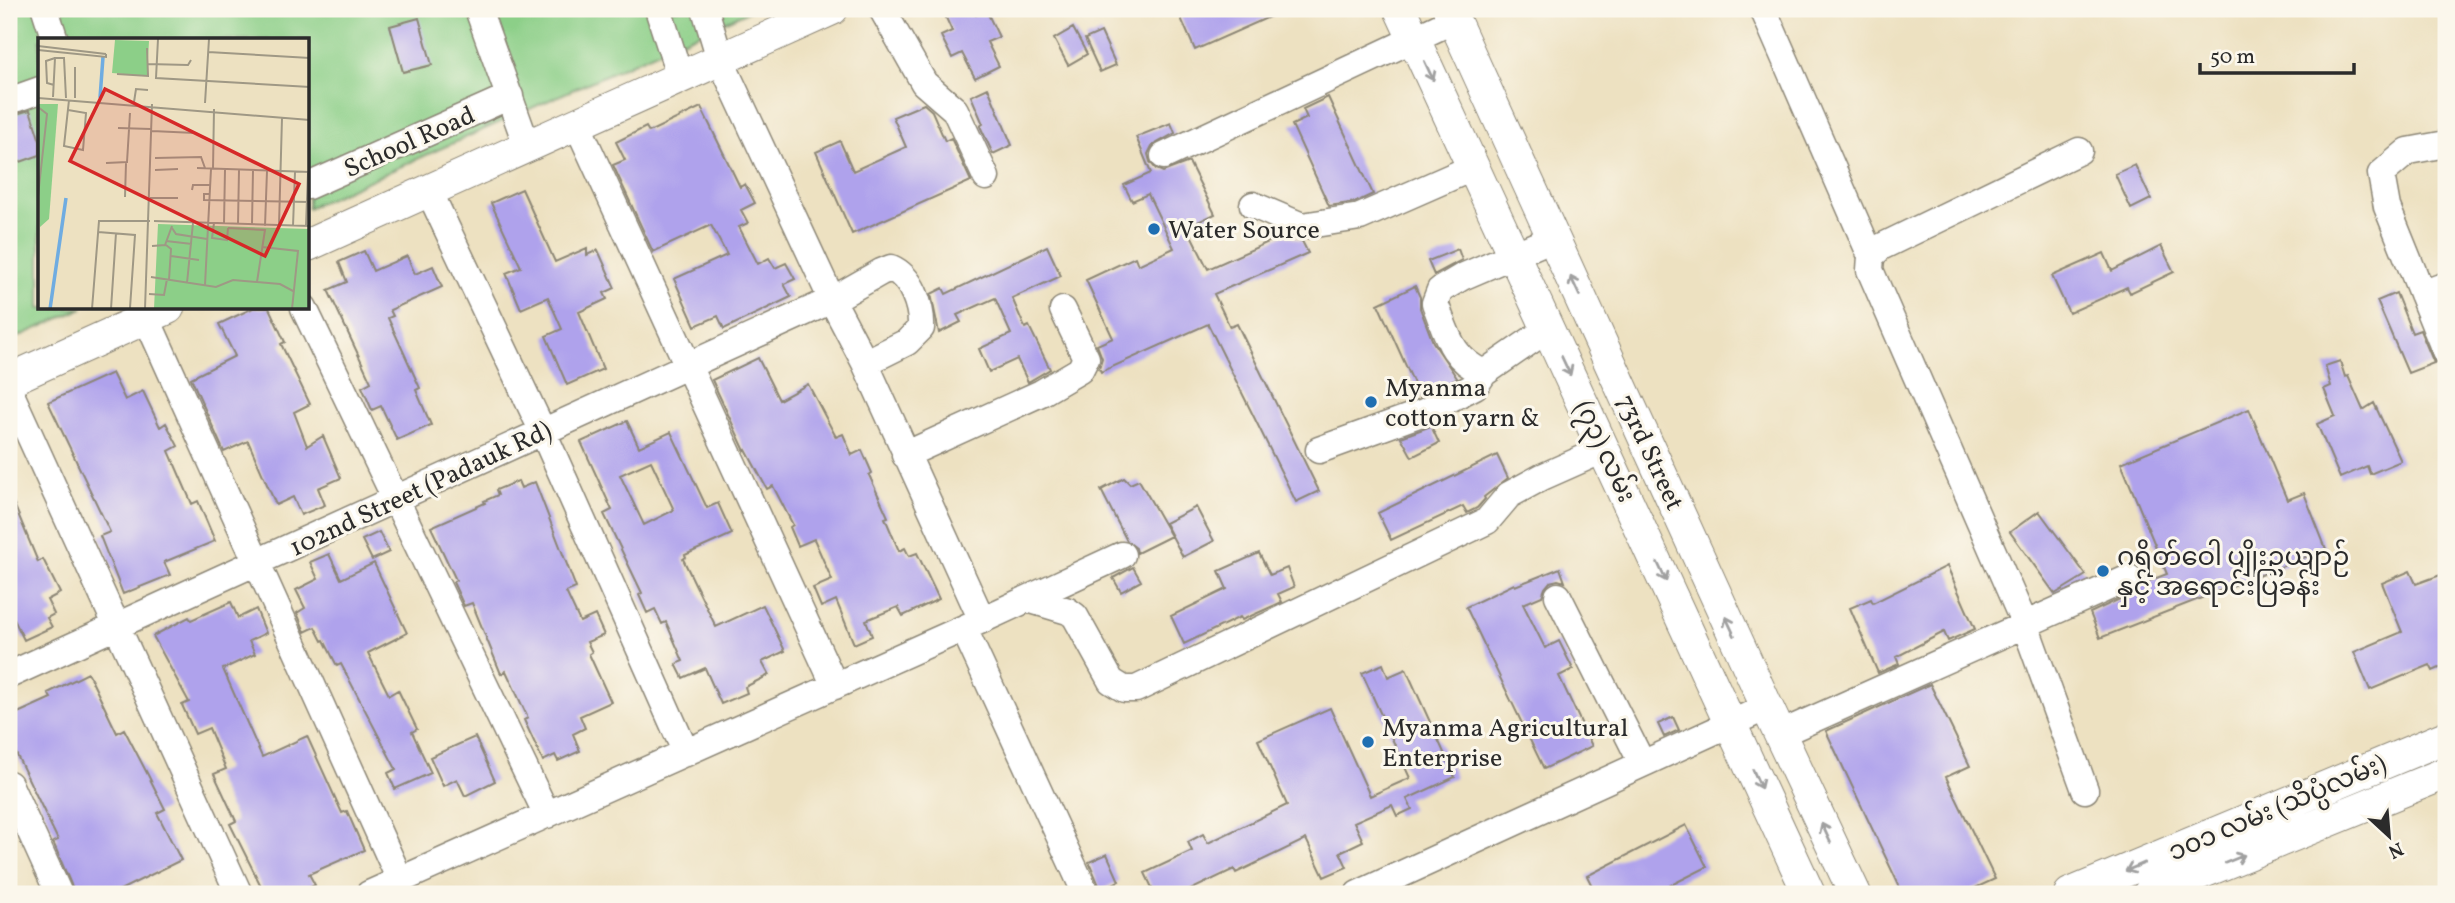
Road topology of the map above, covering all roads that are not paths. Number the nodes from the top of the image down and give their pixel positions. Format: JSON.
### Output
{"nodes":[{"id":1,"x":45,"y":9,"type":"edge"},
{"id":2,"x":478,"y":9,"type":"edge"},
{"id":3,"x":658,"y":9,"type":"edge"},
{"id":4,"x":705,"y":9,"type":"edge"},
{"id":5,"x":832,"y":9,"type":"edge"},
{"id":6,"x":882,"y":9,"type":"edge"},
{"id":7,"x":1400,"y":9,"type":"edge"},
{"id":8,"x":1763,"y":9,"type":"edge"},
{"id":9,"x":1452,"y":14,"type":"edge"},
{"id":10,"x":54,"y":38,"type":"edge"},
{"id":11,"x":1414,"y":38,"type":"junction"},
{"id":12,"x":720,"y":59,"type":"junction"},
{"id":13,"x":680,"y":77,"type":"junction"},
{"id":14,"x":38,"y":91,"type":"edge"},
{"id":15,"x":510,"y":96,"type":"junction"},
{"id":16,"x":9,"y":101,"type":"edge"},
{"id":17,"x":577,"y":124,"type":"junction"},
{"id":18,"x":2446,"y":144,"type":"edge"},
{"id":19,"x":527,"y":146,"type":"junction"},
{"id":20,"x":2079,"y":151,"type":"dead end"},
{"id":21,"x":1164,"y":156,"type":"dead end"},
{"id":22,"x":1474,"y":167,"type":"junction"},
{"id":23,"x":986,"y":177,"type":"dead end"},
{"id":24,"x":310,"y":185,"type":"edge"},
{"id":25,"x":429,"y":191,"type":"junction"},
{"id":26,"x":1253,"y":205,"type":"dead end"},
{"id":27,"x":1553,"y":238,"type":"junction"},
{"id":28,"x":310,"y":244,"type":"edge"},
{"id":29,"x":1515,"y":256,"type":"junction"},
{"id":30,"x":1871,"y":256,"type":"junction"},
{"id":31,"x":2434,"y":289,"type":"edge"},
{"id":32,"x":832,"y":300,"type":"junction"},
{"id":33,"x":305,"y":310,"type":"edge"},
{"id":34,"x":1062,"y":310,"type":"dead end"},
{"id":35,"x":152,"y":311,"type":"edge"},
{"id":36,"x":1549,"y":328,"type":"junction"},
{"id":37,"x":2446,"y":354,"type":"edge"},
{"id":38,"x":864,"y":363,"type":"junction"},
{"id":39,"x":687,"y":366,"type":"junction"},
{"id":40,"x":1484,"y":373,"type":"junction"},
{"id":41,"x":9,"y":380,"type":"edge"},
{"id":42,"x":9,"y":390,"type":"edge"},
{"id":43,"x":543,"y":432,"type":"junction"},
{"id":44,"x":1605,"y":449,"type":"junction"},
{"id":45,"x":1319,"y":450,"type":"dead end"},
{"id":46,"x":905,"y":455,"type":"junction"},
{"id":47,"x":395,"y":499,"type":"junction"},
{"id":48,"x":1122,"y":555,"type":"dead end"},
{"id":49,"x":257,"y":562,"type":"junction"},
{"id":50,"x":2129,"y":578,"type":"dead end"},
{"id":51,"x":1558,"y":597,"type":"dead end"},
{"id":52,"x":1028,"y":599,"type":"junction"},
{"id":53,"x":973,"y":625,"type":"junction"},
{"id":54,"x":2025,"y":625,"type":"junction"},
{"id":55,"x":116,"y":626,"type":"junction"},
{"id":56,"x":9,"y":675,"type":"edge"},
{"id":57,"x":835,"y":687,"type":"junction"},
{"id":58,"x":1774,"y":721,"type":"junction"},
{"id":59,"x":1731,"y":722,"type":"junction"},
{"id":60,"x":2446,"y":737,"type":"edge"},
{"id":61,"x":686,"y":753,"type":"junction"},
{"id":62,"x":1642,"y":763,"type":"junction"},
{"id":63,"x":2446,"y":773,"type":"edge"},
{"id":64,"x":9,"y":784,"type":"edge"},
{"id":65,"x":2085,"y":790,"type":"dead end"},
{"id":66,"x":547,"y":815,"type":"junction"},
{"id":67,"x":400,"y":880,"type":"junction"},
{"id":68,"x":59,"y":894,"type":"edge"},
{"id":69,"x":239,"y":894,"type":"edge"},
{"id":70,"x":369,"y":894,"type":"edge"},
{"id":71,"x":1086,"y":894,"type":"edge"},
{"id":72,"x":1358,"y":894,"type":"edge"},
{"id":73,"x":1809,"y":894,"type":"edge"},
{"id":74,"x":1856,"y":894,"type":"edge"},
{"id":75,"x":2070,"y":894,"type":"edge"},
{"id":76,"x":2150,"y":894,"type":"edge"}],
"edges":[{"from":1,"to":10,"type":"lane"},
{"from":2,"to":15,"type":"lane"},
{"from":3,"to":13,"type":"lane"},
{"from":4,"to":12,"type":"lane"},
{"from":5,"to":12,"type":"main road"},
{"from":6,"to":23,"type":"lane"},
{"from":7,"to":11,"type":"main road","name":"(၇၃) လမ်း"},
{"from":8,"to":30,"type":"lane"},
{"from":9,"to":11,"type":"lane"},
{"from":9,"to":27,"type":"main road","name":"73rd Street"},
{"from":11,"to":21,"type":"lane"},
{"from":11,"to":22,"type":"main road","name":"(၇၃) လမ်း","one_way":true},
{"from":12,"to":13,"type":"main road"},
{"from":12,"to":32,"type":"lane"},
{"from":13,"to":17,"type":"main road"},
{"from":14,"to":16,"type":"lane"},
{"from":15,"to":19,"type":"lane"},
{"from":15,"to":24,"type":"lane","name":"School Road"},
{"from":17,"to":19,"type":"main road"},
{"from":17,"to":39,"type":"lane"},
{"from":18,"to":31,"type":"lane"},
{"from":19,"to":25,"type":"main road"},
{"from":20,"to":30,"type":"lane"},
{"from":22,"to":26,"type":"lane"},
{"from":22,"to":29,"type":"main road","name":"(၇၃) လမ်း"},
{"from":25,"to":28,"type":"main road"},
{"from":25,"to":43,"type":"lane"},
{"from":27,"to":29,"type":"lane"},
{"from":58,"to":27,"type":"main road","name":"73rd Street","one_way":true},
{"from":29,"to":36,"type":"main road","name":"(၇၃) လမ်း"},
{"from":29,"to":40,"type":"lane"},
{"from":30,"to":54,"type":"lane"},
{"from":31,"to":37,"type":"lane"},
{"from":32,"to":38,"type":"lane"},
{"from":32,"to":38,"type":"lane","name":"102nd Street (Padauk Rd)"},
{"from":32,"to":39,"type":"lane","name":"102nd Street (Padauk Rd)"},
{"from":33,"to":47,"type":"lane"},
{"from":34,"to":46,"type":"lane"},
{"from":35,"to":41,"type":"main road"},
{"from":35,"to":49,"type":"lane"},
{"from":36,"to":40,"type":"lane"},
{"from":36,"to":44,"type":"main road","name":"(၇၃) လမ်း","one_way":true},
{"from":38,"to":46,"type":"lane"},
{"from":39,"to":43,"type":"lane","name":"102nd Street (Padauk Rd)"},
{"from":39,"to":57,"type":"lane"},
{"from":40,"to":45,"type":"lane"},
{"from":42,"to":55,"type":"lane"},
{"from":43,"to":47,"type":"lane","name":"102nd Street (Padauk Rd)"},
{"from":43,"to":61,"type":"lane"},
{"from":44,"to":52,"type":"lane"},
{"from":44,"to":59,"type":"main road","name":"(၇၃) လမ်း","one_way":true},
{"from":46,"to":53,"type":"lane"},
{"from":47,"to":49,"type":"lane","name":"102nd Street (Padauk Rd)"},
{"from":47,"to":66,"type":"lane"},
{"from":48,"to":52,"type":"lane"},
{"from":49,"to":55,"type":"lane","name":"102nd Street (Padauk Rd)"},
{"from":49,"to":67,"type":"lane"},
{"from":50,"to":54,"type":"lane"},
{"from":51,"to":62,"type":"lane"},
{"from":52,"to":53,"type":"lane"},
{"from":53,"to":57,"type":"lane"},
{"from":53,"to":71,"type":"lane"},
{"from":54,"to":58,"type":"lane"},
{"from":54,"to":65,"type":"lane"},
{"from":55,"to":56,"type":"lane","name":"102nd Street (Padauk Rd)"},
{"from":55,"to":69,"type":"lane"},
{"from":57,"to":61,"type":"lane"},
{"from":58,"to":59,"type":"lane"},
{"from":74,"to":58,"type":"main road","name":"73rd Street","one_way":true},
{"from":59,"to":62,"type":"lane"},
{"from":59,"to":73,"type":"main road","name":"(၇၃) လမ်း","one_way":true},
{"from":60,"to":75,"type":"main road","name":"၁၀၁ လမ်း (သိပ္ပံလမ်း)","one_way":true},
{"from":61,"to":66,"type":"lane"},
{"from":62,"to":72,"type":"lane"},
{"from":76,"to":63,"type":"main road","name":"၁၀၁ လမ်း (သိပ္ပံလမ်း)","one_way":true},
{"from":64,"to":68,"type":"lane"},
{"from":66,"to":67,"type":"lane"},
{"from":67,"to":70,"type":"lane"}]}
